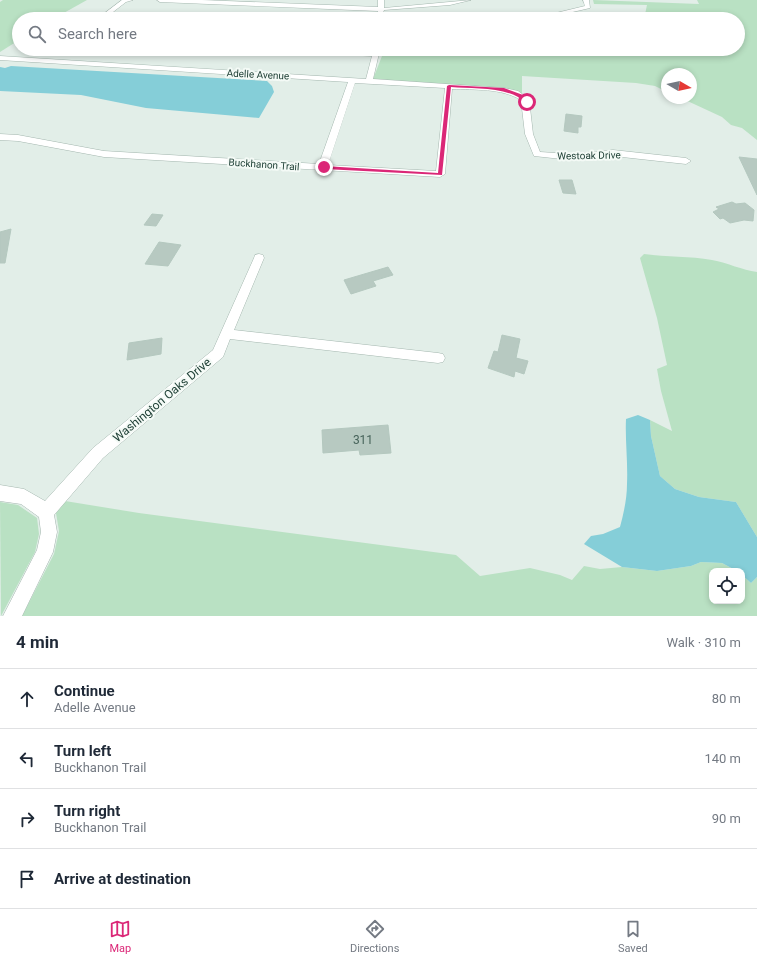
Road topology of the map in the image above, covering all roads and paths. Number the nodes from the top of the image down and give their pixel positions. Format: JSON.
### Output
{"nodes":[{"id":1,"x":130,"y":0,"type":"edge"},
{"id":2,"x":160,"y":0,"type":"edge"},
{"id":3,"x":381,"y":0,"type":"edge"},
{"id":4,"x":385,"y":0,"type":"edge"},
{"id":5,"x":468,"y":0,"type":"edge"},
{"id":6,"x":586,"y":0,"type":"edge"},
{"id":7,"x":230,"y":2,"type":"edge"},
{"id":8,"x":384,"y":9,"type":"junction"},
{"id":9,"x":109,"y":12,"type":"edge"},
{"id":10,"x":382,"y":12,"type":"edge"},
{"id":11,"x":566,"y":12,"type":"edge"},
{"id":12,"x":369,"y":56,"type":"edge"},
{"id":13,"x":374,"y":56,"type":"edge"},
{"id":14,"x":0,"y":58,"type":"edge"},
{"id":15,"x":352,"y":80,"type":"junction"},
{"id":16,"x":365,"y":81,"type":"junction"},
{"id":17,"x":449,"y":86,"type":"junction"},
{"id":18,"x":515,"y":93,"type":"joint"},
{"id":19,"x":0,"y":137,"type":"edge"},
{"id":20,"x":686,"y":161,"type":"dead end"},
{"id":21,"x":324,"y":167,"type":"junction"},
{"id":22,"x":259,"y":258,"type":"dead end"},
{"id":23,"x":226,"y":334,"type":"junction"},
{"id":24,"x":438,"y":358,"type":"dead end"},
{"id":25,"x":0,"y":493,"type":"edge"},
{"id":26,"x":46,"y":512,"type":"junction"},
{"id":27,"x":12,"y":616,"type":"edge"}],
"edges":[{"from":1,"to":9,"type":"street"},
{"from":2,"to":7,"type":"street"},
{"from":3,"to":8,"type":"street"},
{"from":4,"to":8,"type":"street"},
{"from":5,"to":8,"type":"street"},
{"from":6,"to":11,"type":"street"},
{"from":7,"to":8,"type":"street"},
{"from":8,"to":10,"type":"street"},
{"from":12,"to":16,"type":"street"},
{"from":13,"to":16,"type":"street"},
{"from":14,"to":15,"type":"street","name":"Adelle Avenue"},
{"from":15,"to":16,"type":"street","name":"Adelle Avenue"},
{"from":15,"to":21,"type":"street"},
{"from":16,"to":17,"type":"street","name":"Adelle Avenue"},
{"from":17,"to":18,"type":"street","name":"Adelle Avenue"},
{"from":17,"to":21,"type":"street","name":"Buckhanon Trail"},
{"from":18,"to":20,"type":"street","name":"Westoak Drive"},
{"from":19,"to":21,"type":"street","name":"Buckhanon Trail"},
{"from":22,"to":23,"type":"street","name":"Washington Oaks Drive"},
{"from":23,"to":24,"type":"street"},
{"from":23,"to":26,"type":"street","name":"Washington Oaks Drive"},
{"from":25,"to":26,"type":"street"},
{"from":26,"to":27,"type":"street"}]}
